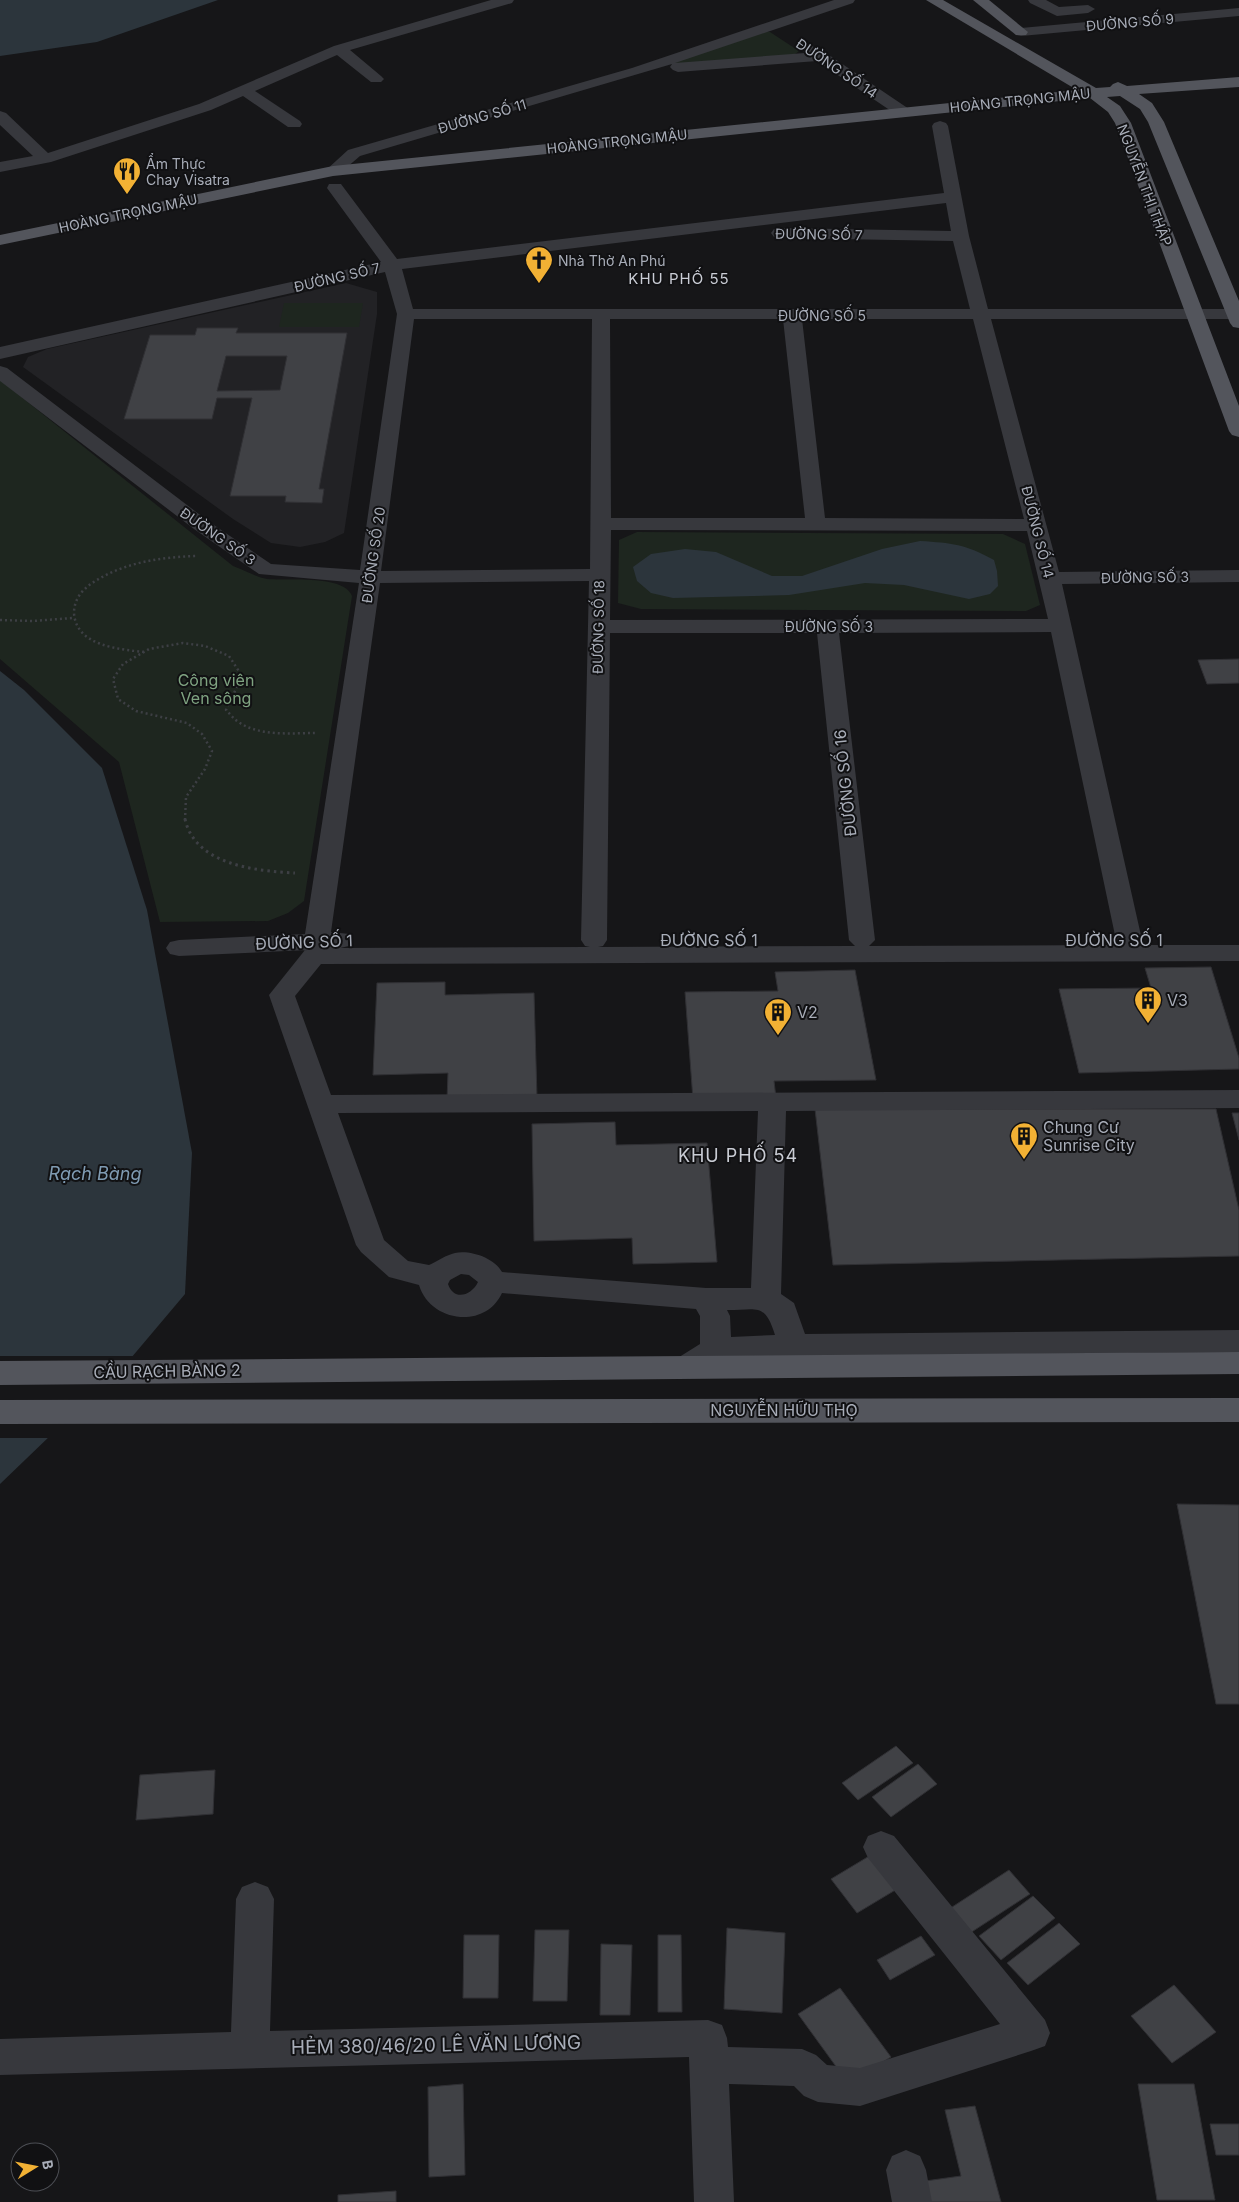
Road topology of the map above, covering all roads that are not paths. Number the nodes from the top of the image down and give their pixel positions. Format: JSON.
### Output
{"nodes":[{"id":1,"x":507,"y":0,"type":"edge"},
{"id":2,"x":848,"y":0,"type":"edge"},
{"id":3,"x":962,"y":0,"type":"edge"},
{"id":4,"x":980,"y":0,"type":"edge"},
{"id":5,"x":1035,"y":0,"type":"edge"},
{"id":6,"x":928,"y":2,"type":"edge"},
{"id":7,"x":1105,"y":8,"type":"dead end"},
{"id":8,"x":1057,"y":12,"type":"junction"},
{"id":9,"x":1239,"y":12,"type":"edge"},
{"id":10,"x":771,"y":24,"type":"junction"},
{"id":11,"x":1050,"y":29,"type":"junction"},
{"id":12,"x":1021,"y":32,"type":"junction"},
{"id":13,"x":1046,"y":46,"type":"dead end"},
{"id":14,"x":339,"y":49,"type":"junction"},
{"id":15,"x":821,"y":56,"type":"junction"},
{"id":16,"x":637,"y":71,"type":"junction"},
{"id":17,"x":1101,"y":77,"type":"dead end"},
{"id":18,"x":376,"y":79,"type":"dead end"},
{"id":19,"x":1239,"y":82,"type":"edge"},
{"id":20,"x":244,"y":90,"type":"junction"},
{"id":21,"x":1124,"y":90,"type":"junction"},
{"id":22,"x":1093,"y":93,"type":"junction"},
{"id":23,"x":1154,"y":106,"type":"junction"},
{"id":24,"x":1114,"y":108,"type":"junction"},
{"id":25,"x":1096,"y":110,"type":"dead end"},
{"id":26,"x":903,"y":112,"type":"junction"},
{"id":27,"x":0,"y":116,"type":"edge"},
{"id":28,"x":294,"y":124,"type":"dead end"},
{"id":29,"x":939,"y":126,"type":"dead end"},
{"id":30,"x":726,"y":130,"type":"junction"},
{"id":31,"x":733,"y":147,"type":"dead end"},
{"id":32,"x":45,"y":158,"type":"junction"},
{"id":33,"x":0,"y":167,"type":"edge"},
{"id":34,"x":332,"y":171,"type":"junction"},
{"id":35,"x":354,"y":186,"type":"dead end"},
{"id":36,"x":335,"y":188,"type":"junction"},
{"id":37,"x":316,"y":192,"type":"dead end"},
{"id":38,"x":952,"y":198,"type":"junction"},
{"id":39,"x":678,"y":231,"type":"junction"},
{"id":40,"x":960,"y":236,"type":"junction"},
{"id":41,"x":0,"y":240,"type":"edge"},
{"id":42,"x":392,"y":265,"type":"junction"},
{"id":43,"x":406,"y":314,"type":"junction"},
{"id":44,"x":980,"y":314,"type":"junction"},
{"id":45,"x":1193,"y":314,"type":"junction"},
{"id":46,"x":602,"y":315,"type":"junction"},
{"id":47,"x":792,"y":315,"type":"junction"},
{"id":48,"x":1238,"y":317,"type":"edge"},
{"id":49,"x":0,"y":353,"type":"edge"},
{"id":50,"x":0,"y":372,"type":"edge"},
{"id":51,"x":1239,"y":431,"type":"edge"},
{"id":52,"x":601,"y":524,"type":"junction"},
{"id":53,"x":816,"y":525,"type":"junction"},
{"id":54,"x":1037,"y":525,"type":"junction"},
{"id":55,"x":599,"y":575,"type":"junction"},
{"id":56,"x":370,"y":576,"type":"junction"},
{"id":57,"x":1239,"y":576,"type":"edge"},
{"id":58,"x":1050,"y":578,"type":"junction"},
{"id":59,"x":1060,"y":625,"type":"junction"},
{"id":60,"x":827,"y":626,"type":"junction"},
{"id":61,"x":598,"y":627,"type":"junction"},
{"id":62,"x":317,"y":940,"type":"junction"},
{"id":63,"x":594,"y":940,"type":"junction"},
{"id":64,"x":862,"y":940,"type":"junction"},
{"id":65,"x":1129,"y":940,"type":"junction"},
{"id":66,"x":1239,"y":940,"type":"edge"},
{"id":67,"x":179,"y":948,"type":"dead end"},
{"id":68,"x":355,"y":948,"type":"junction"},
{"id":69,"x":1239,"y":953,"type":"edge"},
{"id":70,"x":1239,"y":1099,"type":"edge"},
{"id":71,"x":772,"y":1101,"type":"junction"},
{"id":72,"x":321,"y":1104,"type":"junction"},
{"id":73,"x":435,"y":1277,"type":"junction"},
{"id":74,"x":493,"y":1282,"type":"junction"},
{"id":75,"x":706,"y":1299,"type":"junction"},
{"id":76,"x":766,"y":1299,"type":"junction"},
{"id":77,"x":1239,"y":1342,"type":"edge"},
{"id":78,"x":946,"y":1354,"type":"junction"},
{"id":79,"x":797,"y":1356,"type":"junction"},
{"id":80,"x":706,"y":1361,"type":"junction"},
{"id":81,"x":1239,"y":1364,"type":"edge"},
{"id":82,"x":0,"y":1373,"type":"edge"},
{"id":83,"x":1239,"y":1410,"type":"edge"},
{"id":84,"x":0,"y":1412,"type":"edge"},
{"id":85,"x":881,"y":1847,"type":"dead end"},
{"id":86,"x":255,"y":1899,"type":"dead end"},
{"id":87,"x":250,"y":2049,"type":"junction"},
{"id":88,"x":709,"y":2052,"type":"junction"},
{"id":89,"x":0,"y":2057,"type":"edge"},
{"id":90,"x":714,"y":2202,"type":"edge"}],
"edges":[{"from":1,"to":14,"type":"street"},
{"from":2,"to":10,"type":"street","name":"ĐƯỜNG SỐ 11"},
{"from":3,"to":12,"type":"main road"},
{"from":4,"to":12,"type":"main road"},
{"from":5,"to":8,"type":"street"},
{"from":6,"to":22,"type":"main road","name":"NGUYỄN THỊ THẬP"},
{"from":7,"to":8,"type":"street"},
{"from":8,"to":11,"type":"street"},
{"from":9,"to":11,"type":"street","name":"ĐƯỜNG SỐ 9"},
{"from":10,"to":15,"type":"street","name":"ĐƯỜNG SỐ 14"},
{"from":10,"to":16,"type":"street","name":"ĐƯỜNG SỐ 11"},
{"from":11,"to":12,"type":"street","name":"ĐƯỜNG SỐ 9"},
{"from":12,"to":13,"type":"main road"},
{"from":14,"to":18,"type":"street"},
{"from":14,"to":20,"type":"street"},
{"from":15,"to":16,"type":"street","name":"ĐƯỜNG SỐ 11"},
{"from":15,"to":26,"type":"street","name":"ĐƯỜNG SỐ 14"},
{"from":16,"to":34,"type":"street","name":"ĐƯỜNG SỐ 11"},
{"from":17,"to":21,"type":"main road","name":"NGUYỄN THỊ THẬP"},
{"from":19,"to":21,"type":"main road","name":"HOÀNG TRỌNG MẬU"},
{"from":20,"to":28,"type":"street"},
{"from":20,"to":32,"type":"street"},
{"from":21,"to":22,"type":"main road","name":"HOÀNG TRỌNG MẬU"},
{"from":21,"to":23,"type":"main road","name":"NGUYỄN THỊ THẬP"},
{"from":22,"to":24,"type":"main road","name":"NGUYỄN THỊ THẬP"},
{"from":22,"to":26,"type":"main road","name":"HOÀNG TRỌNG MẬU"},
{"from":23,"to":24,"type":"main road","name":"HOÀNG TRỌNG MẬU"},
{"from":23,"to":48,"type":"main road","name":"NGUYỄN THỊ THẬP"},
{"from":24,"to":25,"type":"main road","name":"HOÀNG TRỌNG MẬU"},
{"from":24,"to":45,"type":"main road","name":"NGUYỄN THỊ THẬP"},
{"from":26,"to":30,"type":"main road","name":"HOÀNG TRỌNG MẬU"},
{"from":27,"to":32,"type":"street"},
{"from":29,"to":38,"type":"street","name":"ĐƯỜNG SỐ 14"},
{"from":30,"to":31,"type":"main road"},
{"from":30,"to":34,"type":"main road","name":"HOÀNG TRỌNG MẬU"},
{"from":32,"to":33,"type":"street"},
{"from":34,"to":36,"type":"main road"},
{"from":34,"to":41,"type":"main road","name":"HOÀNG TRỌNG MẬU"},
{"from":35,"to":36,"type":"main road"},
{"from":36,"to":37,"type":"main road"},
{"from":36,"to":42,"type":"street","name":"ĐƯỜNG SỐ 20"},
{"from":38,"to":39,"type":"street","name":"ĐƯỜNG SỐ 7"},
{"from":38,"to":40,"type":"street","name":"ĐƯỜNG SỐ 14"},
{"from":39,"to":40,"type":"street","name":"ĐƯỜNG SỐ 7"},
{"from":39,"to":42,"type":"street","name":"ĐƯỜNG SỐ 7"},
{"from":40,"to":44,"type":"street","name":"ĐƯỜNG SỐ 14"},
{"from":42,"to":43,"type":"street","name":"ĐƯỜNG SỐ 20"},
{"from":42,"to":49,"type":"street","name":"ĐƯỜNG SỐ 7"},
{"from":43,"to":46,"type":"street","name":"ĐƯỜNG SỐ 5"},
{"from":43,"to":56,"type":"street","name":"ĐƯỜNG SỐ 20"},
{"from":44,"to":45,"type":"street","name":"ĐƯỜNG SỐ 5"},
{"from":44,"to":47,"type":"street","name":"ĐƯỜNG SỐ 5"},
{"from":44,"to":54,"type":"street","name":"ĐƯỜNG SỐ 14"},
{"from":45,"to":48,"type":"street","name":"ĐƯỜNG SỐ 5"},
{"from":45,"to":51,"type":"main road","name":"NGUYỄN THỊ THẬP"},
{"from":46,"to":47,"type":"street","name":"ĐƯỜNG SỐ 5"},
{"from":46,"to":52,"type":"street","name":"ĐƯỜNG SỐ 18"},
{"from":47,"to":53,"type":"street"},
{"from":50,"to":56,"type":"street","name":"ĐƯỜNG SỐ 3"},
{"from":52,"to":53,"type":"street"},
{"from":52,"to":55,"type":"street","name":"ĐƯỜNG SỐ 18"},
{"from":53,"to":54,"type":"street"},
{"from":54,"to":58,"type":"street","name":"ĐƯỜNG SỐ 14"},
{"from":55,"to":56,"type":"street","name":"ĐƯỜNG SỐ 3"},
{"from":55,"to":61,"type":"street","name":"ĐƯỜNG SỐ 18"},
{"from":56,"to":62,"type":"street","name":"ĐƯỜNG SỐ 20"},
{"from":57,"to":58,"type":"street","name":"ĐƯỜNG SỐ 3"},
{"from":58,"to":59,"type":"street","name":"ĐƯỜNG SỐ 14"},
{"from":59,"to":60,"type":"street","name":"ĐƯỜNG SỐ 3"},
{"from":59,"to":65,"type":"street","name":"ĐƯỜNG SỐ 14"},
{"from":60,"to":61,"type":"street","name":"ĐƯỜNG SỐ 3"},
{"from":60,"to":64,"type":"street","name":"ĐƯỜNG SỐ 16"},
{"from":61,"to":63,"type":"street","name":"ĐƯỜNG SỐ 18"},
{"from":62,"to":67,"type":"street","name":"ĐƯỜNG SỐ 1"},
{"from":62,"to":68,"type":"street","name":"ĐƯỜNG SỐ 1"},
{"from":63,"to":64,"type":"street","name":"ĐƯỜNG SỐ 1"},
{"from":63,"to":68,"type":"street","name":"ĐƯỜNG SỐ 1"},
{"from":64,"to":65,"type":"street","name":"ĐƯỜNG SỐ 1"},
{"from":65,"to":66,"type":"street","name":"ĐƯỜNG SỐ 1"},
{"from":68,"to":69,"type":"street"},
{"from":68,"to":72,"type":"street"},
{"from":70,"to":71,"type":"street"},
{"from":71,"to":72,"type":"street"},
{"from":71,"to":76,"type":"street"},
{"from":72,"to":73,"type":"street"},
{"from":73,"to":74,"type":"street"},
{"from":73,"to":74,"type":"street"},
{"from":74,"to":75,"type":"street"},
{"from":75,"to":76,"type":"street"},
{"from":75,"to":80,"type":"street"},
{"from":76,"to":79,"type":"street"},
{"from":77,"to":78,"type":"street"},
{"from":78,"to":79,"type":"main road"},
{"from":78,"to":81,"type":"main road"},
{"from":79,"to":80,"type":"main road"},
{"from":80,"to":82,"type":"main road","name":"CẦU RẠCH BÀNG 2"},
{"from":83,"to":84,"type":"main road","name":"NGUYỄN HỮU THỌ"},
{"from":85,"to":88,"type":"street","name":"HẺM 380/46/20 LÊ VĂN LƯƠNG"},
{"from":86,"to":87,"type":"street"},
{"from":87,"to":88,"type":"street","name":"HẺM 380/46/20 LÊ VĂN LƯƠNG"},
{"from":87,"to":89,"type":"street","name":"HẺM 380/46/20 LÊ VĂN LƯƠNG"},
{"from":88,"to":90,"type":"street"}]}
